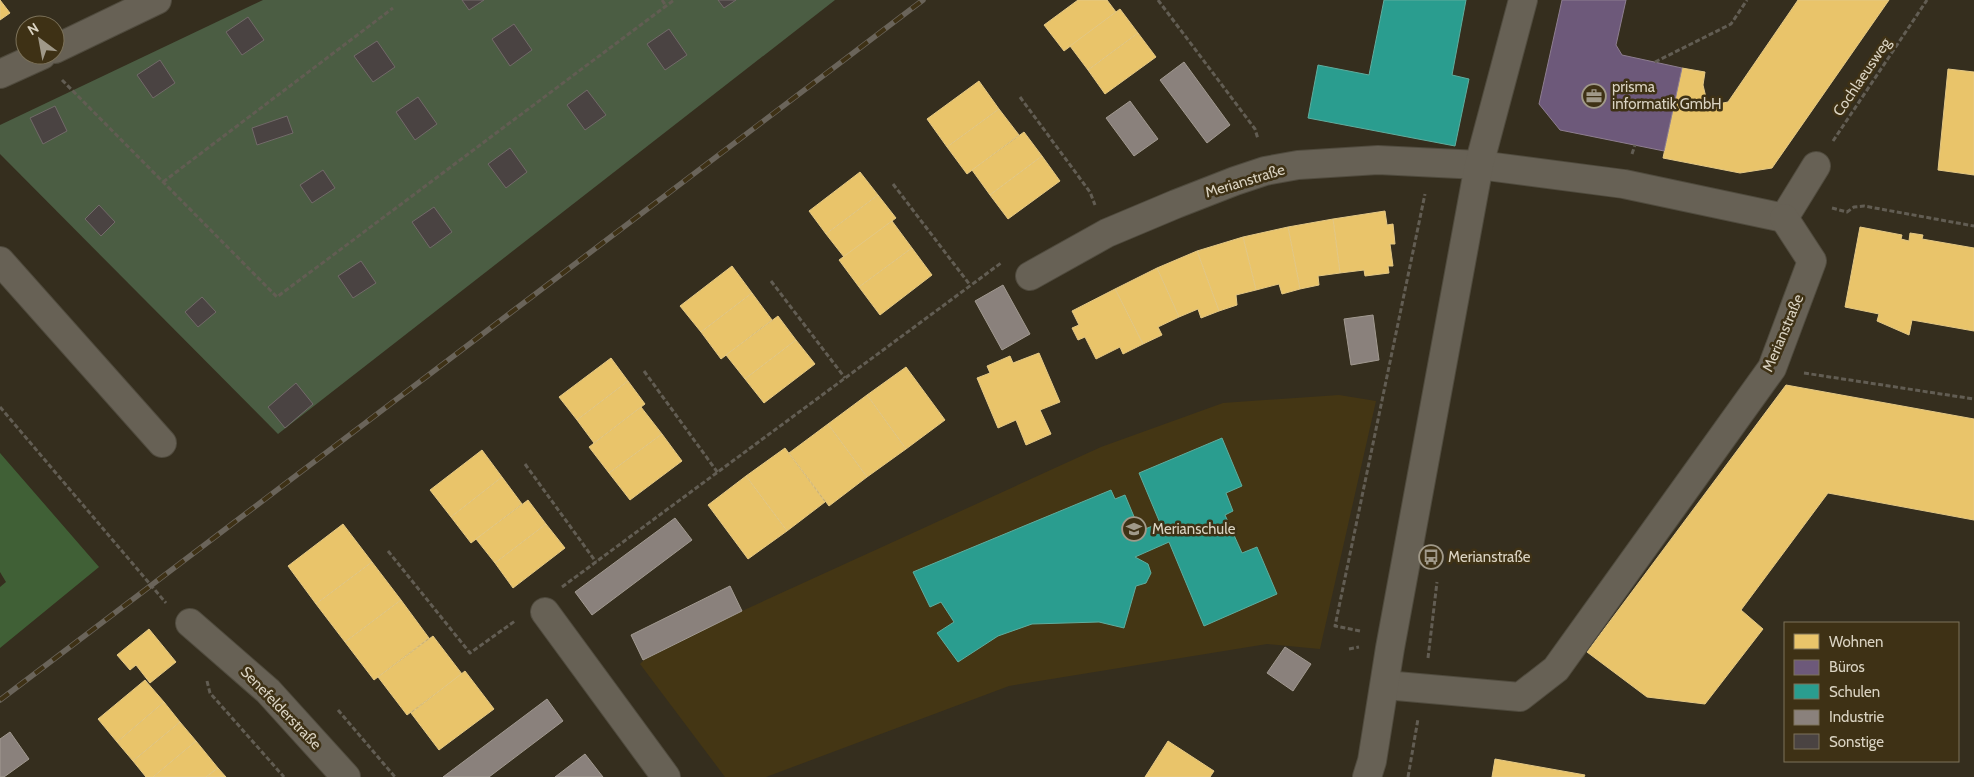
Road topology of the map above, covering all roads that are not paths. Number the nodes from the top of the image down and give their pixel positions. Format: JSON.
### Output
{"nodes":[{"id":1,"x":157,"y":0,"type":"edge"},
{"id":2,"x":1523,"y":0,"type":"edge"},
{"id":3,"x":65,"y":44,"type":"edge"},
{"id":4,"x":19,"y":65,"type":"edge"},
{"id":5,"x":0,"y":74,"type":"edge"},
{"id":6,"x":1478,"y":165,"type":"junction"},
{"id":7,"x":1816,"y":166,"type":"road end"},
{"id":8,"x":1784,"y":218,"type":"junction"},
{"id":9,"x":0,"y":261,"type":"edge"},
{"id":10,"x":1030,"y":276,"type":"road end"},
{"id":11,"x":162,"y":443,"type":"dead end"},
{"id":12,"x":542,"y":608,"type":"road end"},
{"id":13,"x":190,"y":623,"type":"road end"},
{"id":14,"x":1385,"y":685,"type":"junction"},
{"id":15,"x":1370,"y":769,"type":"edge"},
{"id":16,"x":659,"y":774,"type":"edge"},
{"id":17,"x":346,"y":777,"type":"edge"}],
"edges":[{"from":1,"to":3,"type":"street"},
{"from":2,"to":6,"type":"street"},
{"from":4,"to":5,"type":"street"},
{"from":6,"to":8,"type":"street","name":"Merianstraße"},
{"from":6,"to":10,"type":"street","name":"Merianstraße"},
{"from":6,"to":14,"type":"street"},
{"from":7,"to":8,"type":"street"},
{"from":8,"to":14,"type":"street","name":"Merianstraße"},
{"from":9,"to":11,"type":"street"},
{"from":12,"to":16,"type":"street"},
{"from":13,"to":17,"type":"street","name":"Senefelderstraße"},
{"from":14,"to":15,"type":"street"}]}
